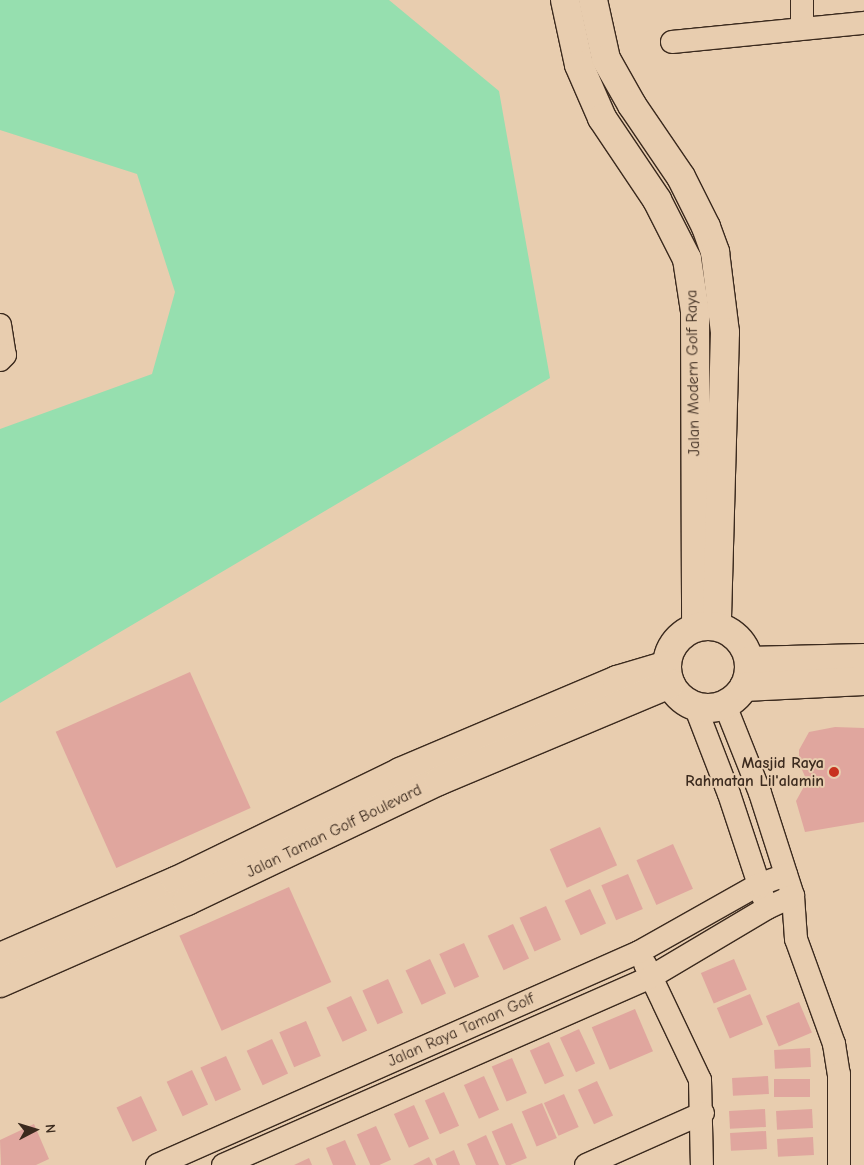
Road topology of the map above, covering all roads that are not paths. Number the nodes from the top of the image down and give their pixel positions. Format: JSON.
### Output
{"nodes":[{"id":1,"x":565,"y":0,"type":"edge"},
{"id":2,"x":593,"y":0,"type":"edge"},
{"id":3,"x":802,"y":0,"type":"edge"},
{"id":4,"x":864,"y":24,"type":"edge"},
{"id":5,"x":802,"y":28,"type":"junction"},
{"id":6,"x":672,"y":42,"type":"dead end"},
{"id":7,"x":0,"y":325,"type":"edge"},
{"id":8,"x":0,"y":360,"type":"edge"},
{"id":9,"x":706,"y":627,"type":"junction"},
{"id":10,"x":864,"y":658,"type":"edge"},
{"id":11,"x":669,"y":675,"type":"junction"},
{"id":12,"x":864,"y":681,"type":"edge"},
{"id":13,"x":739,"y":684,"type":"junction"},
{"id":14,"x":695,"y":706,"type":"junction"},
{"id":15,"x":748,"y":764,"type":"junction"},
{"id":16,"x":721,"y":775,"type":"junction"},
{"id":17,"x":786,"y":875,"type":"junction"},
{"id":18,"x":758,"y":884,"type":"junction"},
{"id":19,"x":793,"y":896,"type":"junction"},
{"id":20,"x":767,"y":908,"type":"junction"},
{"id":21,"x":796,"y":939,"type":"junction"},
{"id":22,"x":639,"y":952,"type":"junction"},
{"id":23,"x":0,"y":957,"type":"edge"},
{"id":24,"x":651,"y":977,"type":"junction"},
{"id":25,"x":0,"y":983,"type":"edge"},
{"id":26,"x":703,"y":1113,"type":"junction"},
{"id":27,"x":157,"y":1165,"type":"edge"},
{"id":28,"x":223,"y":1165,"type":"edge"},
{"id":29,"x":586,"y":1165,"type":"edge"},
{"id":30,"x":702,"y":1165,"type":"edge"},
{"id":31,"x":838,"y":1165,"type":"edge"}],
"edges":[{"from":1,"to":9,"type":"street","name":"Jalan Modern Golf Raya"},
{"from":2,"to":9,"type":"street","name":"Jalan Modern Golf Raya"},
{"from":3,"to":5,"type":"street"},
{"from":4,"to":5,"type":"street"},
{"from":5,"to":6,"type":"street"},
{"from":7,"to":8,"type":"street"},
{"from":9,"to":11,"type":"street"},
{"from":9,"to":13,"type":"street"},
{"from":10,"to":13,"type":"street"},
{"from":11,"to":14,"type":"street"},
{"from":11,"to":23,"type":"street","name":"Jalan Taman Golf Boulevard"},
{"from":11,"to":25,"type":"street","name":"Jalan Taman Golf Boulevard"},
{"from":12,"to":13,"type":"street"},
{"from":13,"to":14,"type":"street"},
{"from":13,"to":15,"type":"street"},
{"from":14,"to":16,"type":"street"},
{"from":15,"to":16,"type":"street"},
{"from":15,"to":17,"type":"street"},
{"from":16,"to":18,"type":"street"},
{"from":17,"to":18,"type":"street","name":"Jalan Raya Taman Golf"},
{"from":17,"to":19,"type":"street"},
{"from":18,"to":20,"type":"street"},
{"from":18,"to":22,"type":"street","name":"Jalan Raya Taman Golf"},
{"from":19,"to":20,"type":"street","name":"Jalan Raya Taman Golf"},
{"from":19,"to":21,"type":"street"},
{"from":20,"to":21,"type":"street"},
{"from":20,"to":24,"type":"street","name":"Jalan Raya Taman Golf"},
{"from":21,"to":31,"type":"street"},
{"from":22,"to":24,"type":"street"},
{"from":22,"to":27,"type":"street","name":"Jalan Raya Taman Golf"},
{"from":24,"to":26,"type":"street"},
{"from":24,"to":28,"type":"street","name":"Jalan Raya Taman Golf"},
{"from":26,"to":29,"type":"street"},
{"from":26,"to":30,"type":"street"}]}
